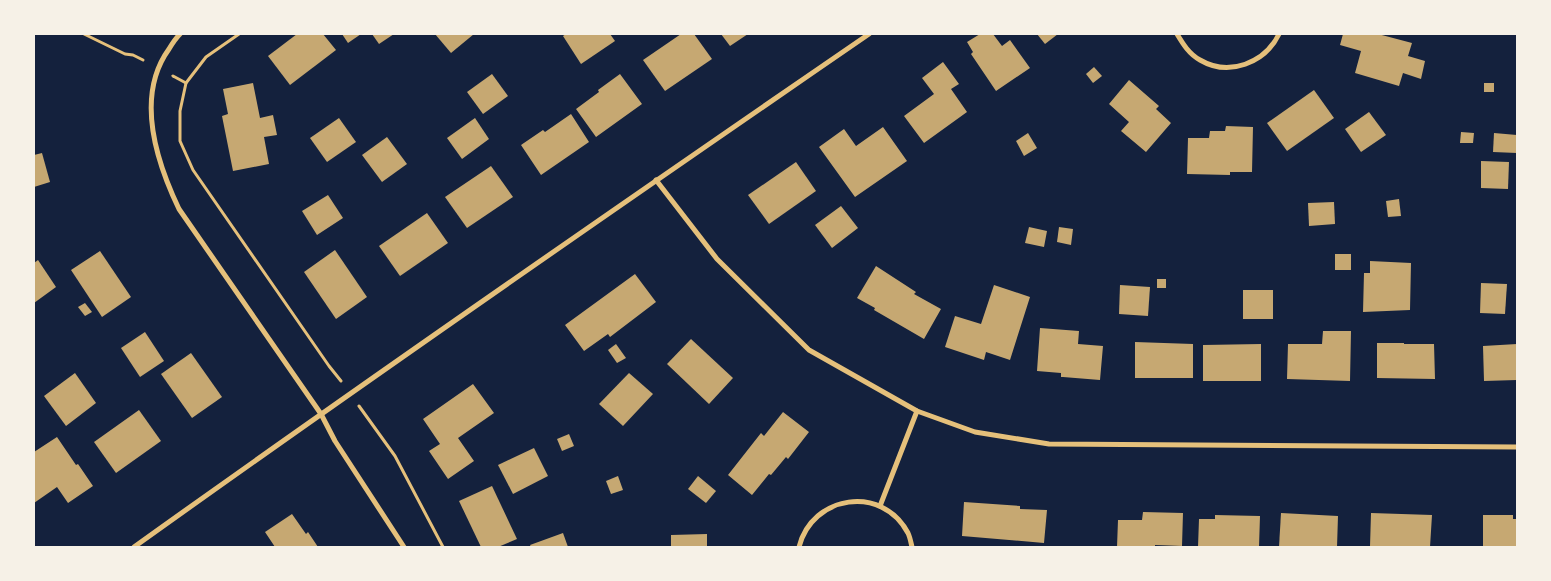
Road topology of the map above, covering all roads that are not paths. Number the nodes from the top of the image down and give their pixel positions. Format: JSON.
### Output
{"nodes":[{"id":1,"x":180,"y":34,"type":"edge"},
{"id":2,"x":869,"y":34,"type":"edge"},
{"id":3,"x":1177,"y":34,"type":"edge"},
{"id":4,"x":1279,"y":34,"type":"edge"},
{"id":5,"x":656,"y":180,"type":"junction"},
{"id":6,"x":917,"y":411,"type":"junction"},
{"id":7,"x":321,"y":414,"type":"junction"},
{"id":8,"x":1517,"y":447,"type":"edge"},
{"id":9,"x":880,"y":506,"type":"junction"},
{"id":10,"x":134,"y":547,"type":"edge"},
{"id":11,"x":404,"y":547,"type":"edge"},
{"id":12,"x":800,"y":547,"type":"edge"},
{"id":13,"x":912,"y":547,"type":"edge"}],
"edges":[{"from":1,"to":7,"type":"street"},
{"from":2,"to":5,"type":"street"},
{"from":3,"to":4,"type":"street"},
{"from":5,"to":6,"type":"street"},
{"from":5,"to":7,"type":"street"},
{"from":6,"to":8,"type":"street"},
{"from":6,"to":9,"type":"street"},
{"from":7,"to":10,"type":"street"},
{"from":7,"to":11,"type":"street"},
{"from":9,"to":12,"type":"street"},
{"from":9,"to":13,"type":"street"}]}
